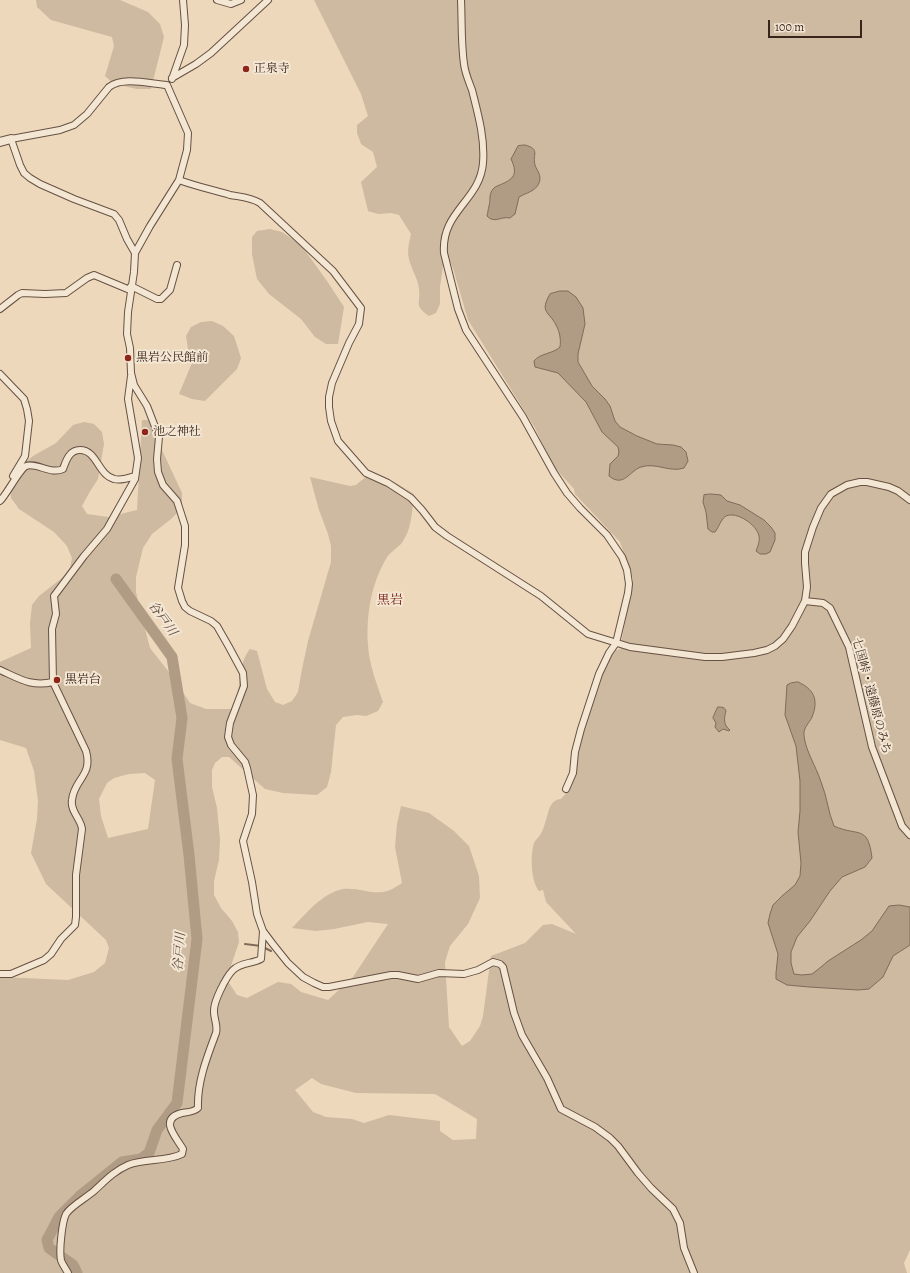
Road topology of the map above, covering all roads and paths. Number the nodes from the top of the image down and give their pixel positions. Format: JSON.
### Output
{"nodes":[{"id":1,"x":182,"y":0,"type":"edge"},
{"id":2,"x":217,"y":0,"type":"edge"},
{"id":3,"x":241,"y":0,"type":"edge"},
{"id":4,"x":268,"y":0,"type":"edge"},
{"id":5,"x":461,"y":0,"type":"edge"},
{"id":6,"x":172,"y":78,"type":"junction"},
{"id":7,"x":167,"y":85,"type":"junction"},
{"id":8,"x":11,"y":139,"type":"junction"},
{"id":9,"x":0,"y":142,"type":"edge"},
{"id":10,"x":179,"y":180,"type":"junction"},
{"id":11,"x":135,"y":253,"type":"junction"},
{"id":12,"x":177,"y":265,"type":"dead end"},
{"id":13,"x":130,"y":288,"type":"junction"},
{"id":14,"x":0,"y":310,"type":"edge"},
{"id":15,"x":132,"y":373,"type":"junction"},
{"id":16,"x":0,"y":374,"type":"edge"},
{"id":17,"x":135,"y":476,"type":"junction"},
{"id":18,"x":12,"y":485,"type":"junction"},
{"id":19,"x":910,"y":500,"type":"edge"},
{"id":20,"x":0,"y":501,"type":"edge"},
{"id":21,"x":805,"y":601,"type":"junction"},
{"id":22,"x":616,"y":643,"type":"junction"},
{"id":23,"x":0,"y":670,"type":"edge"},
{"id":24,"x":53,"y":682,"type":"junction"},
{"id":25,"x":566,"y":789,"type":"dead end"},
{"id":26,"x":910,"y":835,"type":"edge"},
{"id":27,"x":263,"y":934,"type":"junction"},
{"id":28,"x":0,"y":974,"type":"edge"},
{"id":29,"x":68,"y":1273,"type":"edge"},
{"id":30,"x":694,"y":1273,"type":"edge"}],
"edges":[{"from":1,"to":6,"type":"street"},
{"from":2,"to":3,"type":"street"},
{"from":4,"to":6,"type":"street"},
{"from":5,"to":22,"type":"street"},
{"from":6,"to":7,"type":"street"},
{"from":7,"to":8,"type":"street"},
{"from":7,"to":10,"type":"street"},
{"from":8,"to":9,"type":"street"},
{"from":8,"to":11,"type":"street"},
{"from":10,"to":11,"type":"street"},
{"from":10,"to":22,"type":"street"},
{"from":11,"to":13,"type":"street"},
{"from":12,"to":13,"type":"street"},
{"from":13,"to":14,"type":"street"},
{"from":13,"to":15,"type":"street"},
{"from":15,"to":17,"type":"street"},
{"from":15,"to":27,"type":"street"},
{"from":16,"to":18,"type":"street"},
{"from":17,"to":18,"type":"street"},
{"from":17,"to":24,"type":"street"},
{"from":18,"to":20,"type":"street"},
{"from":19,"to":21,"type":"street"},
{"from":21,"to":22,"type":"street"},
{"from":21,"to":26,"type":"street","name":"七国峠・遠藤原のみち"},
{"from":22,"to":25,"type":"street"},
{"from":23,"to":24,"type":"street"},
{"from":24,"to":28,"type":"street"},
{"from":27,"to":29,"type":"street"},
{"from":27,"to":30,"type":"street"}]}
